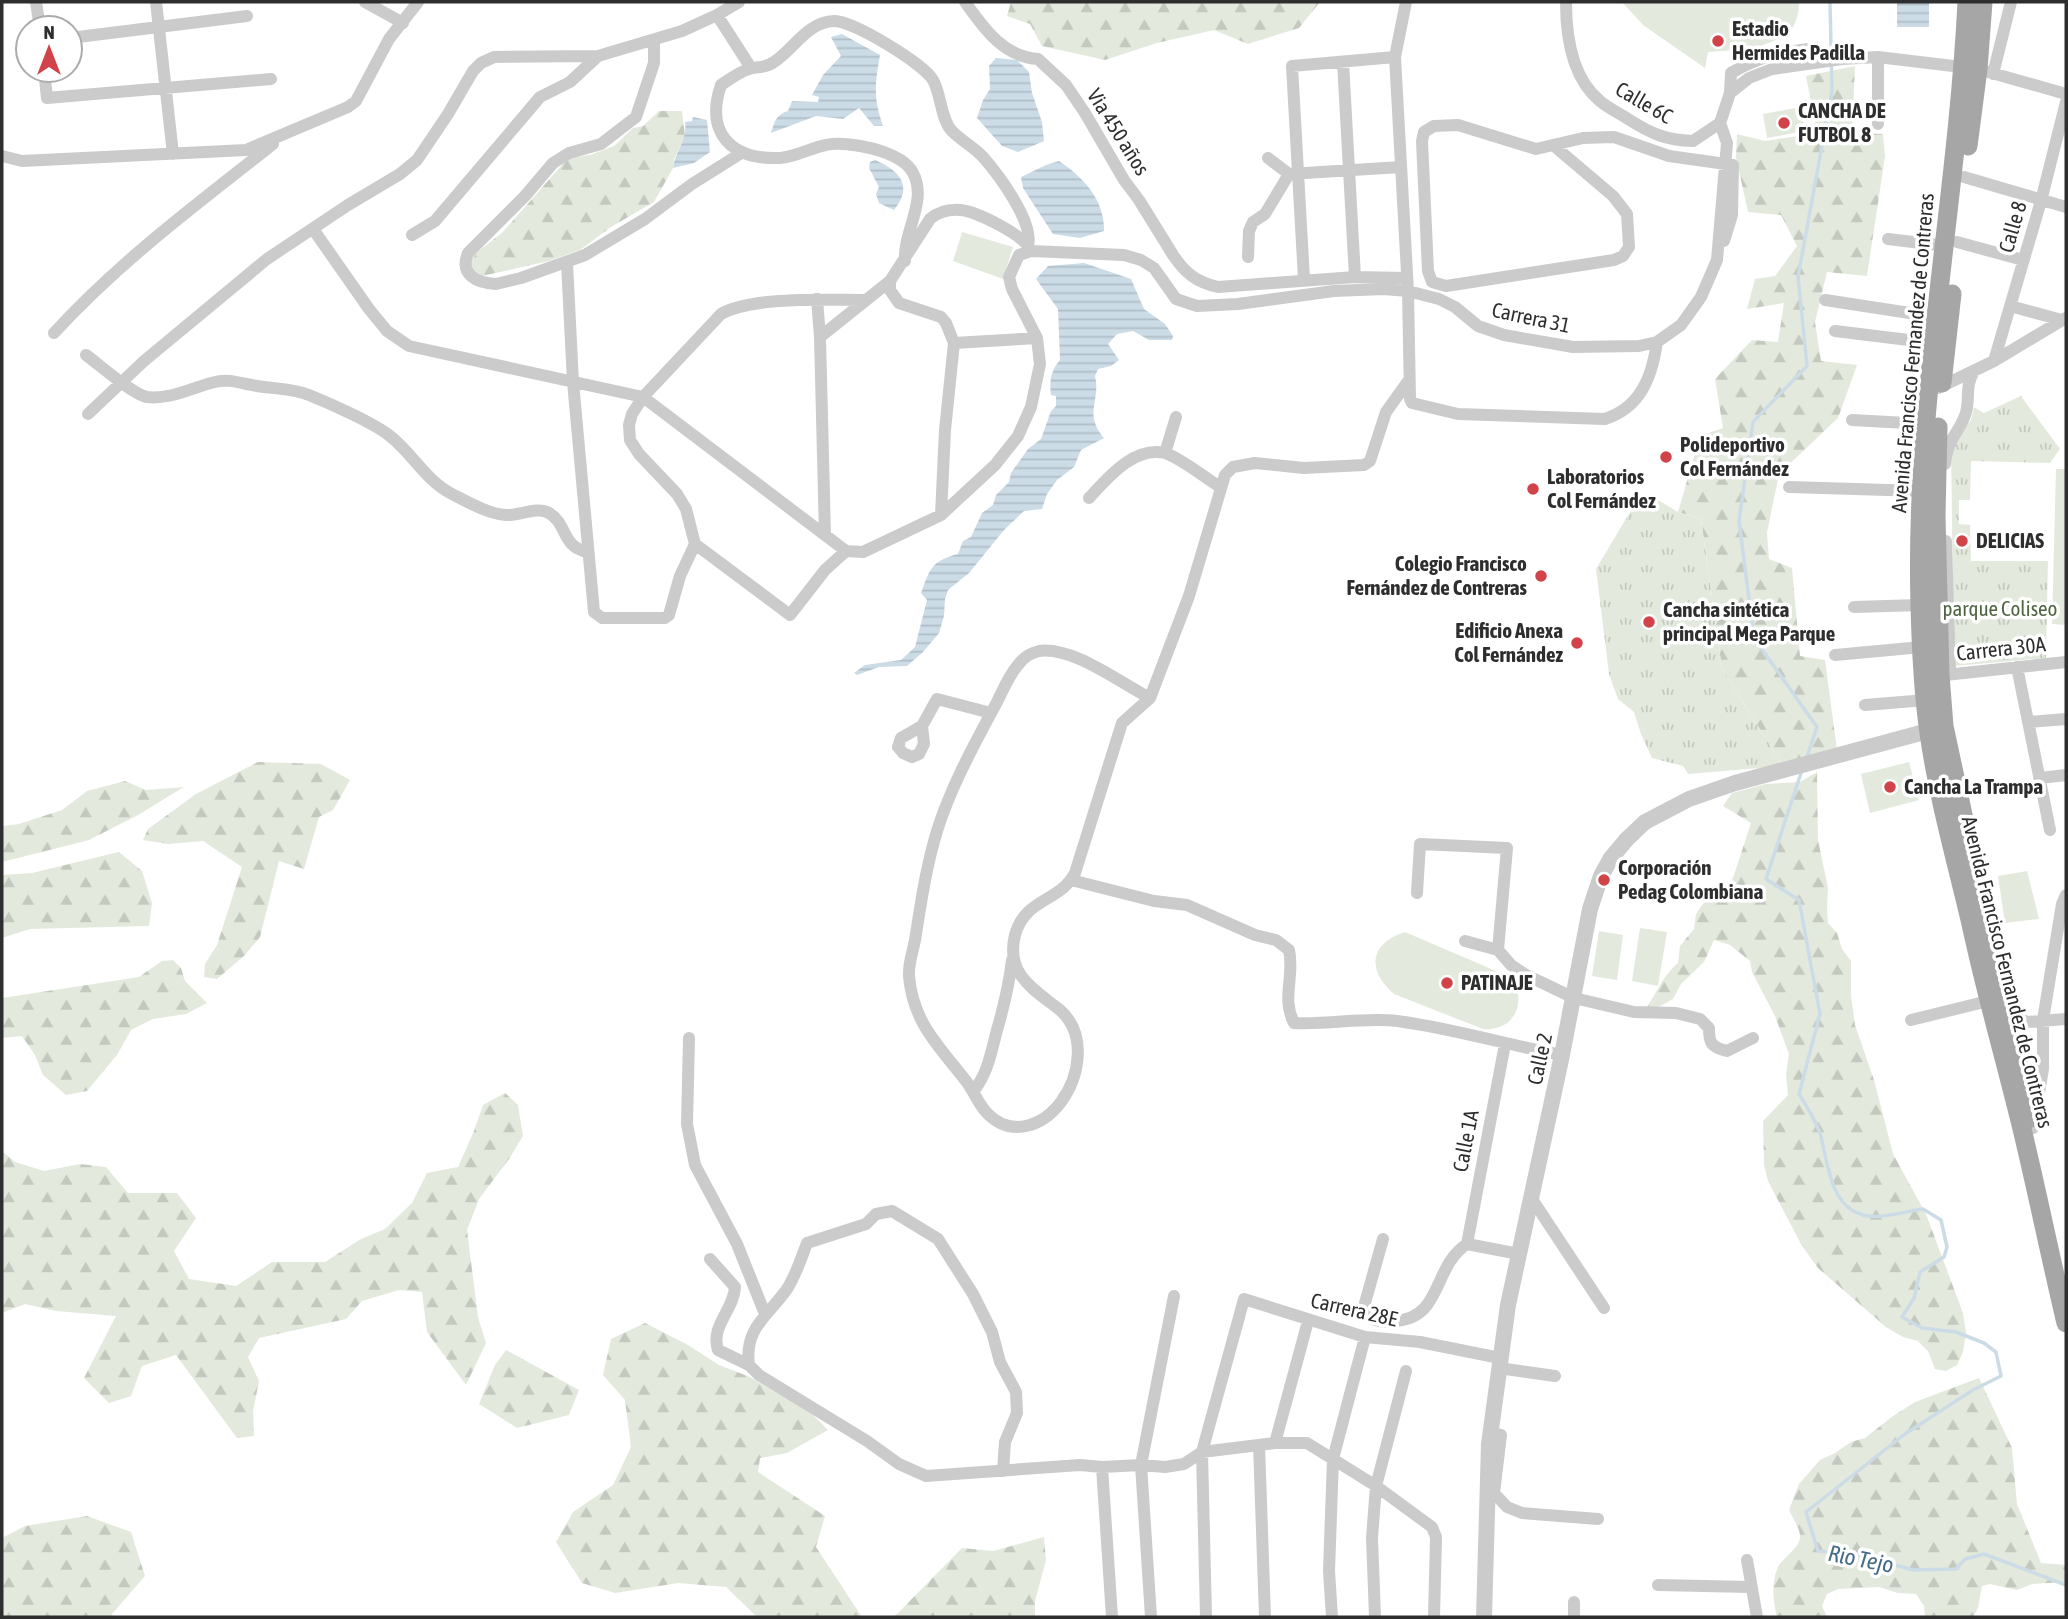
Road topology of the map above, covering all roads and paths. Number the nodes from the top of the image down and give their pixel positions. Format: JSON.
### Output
{"nodes":[{"id":1,"x":156,"y":2,"type":"edge"},
{"id":2,"x":365,"y":2,"type":"edge"},
{"id":3,"x":418,"y":2,"type":"edge"},
{"id":4,"x":739,"y":2,"type":"edge"},
{"id":5,"x":965,"y":2,"type":"edge"},
{"id":6,"x":1406,"y":2,"type":"edge"},
{"id":7,"x":1566,"y":2,"type":"edge"},
{"id":8,"x":1967,"y":2,"type":"edge"},
{"id":9,"x":1983,"y":2,"type":"edge"},
{"id":10,"x":2011,"y":2,"type":"edge"},
{"id":11,"x":717,"y":15,"type":"junction"},
{"id":12,"x":247,"y":16,"type":"dead end"},
{"id":13,"x":403,"y":23,"type":"junction"},
{"id":14,"x":159,"y":29,"type":"junction"},
{"id":15,"x":84,"y":37,"type":"edge"},
{"id":16,"x":654,"y":40,"type":"junction"},
{"id":17,"x":598,"y":56,"type":"junction"},
{"id":18,"x":566,"y":57,"type":"junction"},
{"id":19,"x":1395,"y":57,"type":"junction"},
{"id":20,"x":1878,"y":57,"type":"junction"},
{"id":21,"x":1343,"y":62,"type":"junction"},
{"id":22,"x":751,"y":68,"type":"junction"},
{"id":23,"x":1978,"y":70,"type":"junction"},
{"id":24,"x":271,"y":79,"type":"dead end"},
{"id":25,"x":570,"y":82,"type":"junction"},
{"id":26,"x":46,"y":84,"type":"edge"},
{"id":27,"x":164,"y":89,"type":"junction"},
{"id":28,"x":2066,"y":94,"type":"edge"},
{"id":29,"x":2066,"y":102,"type":"edge"},
{"id":30,"x":1720,"y":123,"type":"junction"},
{"id":31,"x":1878,"y":124,"type":"dead end"},
{"id":32,"x":285,"y":135,"type":"junction"},
{"id":33,"x":1571,"y":140,"type":"junction"},
{"id":34,"x":1693,"y":141,"type":"junction"},
{"id":35,"x":1553,"y":145,"type":"junction"},
{"id":36,"x":743,"y":152,"type":"junction"},
{"id":37,"x":173,"y":154,"type":"junction"},
{"id":38,"x":2,"y":156,"type":"edge"},
{"id":39,"x":1268,"y":158,"type":"dead end"},
{"id":40,"x":1693,"y":158,"type":"junction"},
{"id":41,"x":1573,"y":161,"type":"junction"},
{"id":42,"x":1725,"y":163,"type":"junction"},
{"id":43,"x":1401,"y":167,"type":"junction"},
{"id":44,"x":1350,"y":170,"type":"junction"},
{"id":45,"x":1293,"y":174,"type":"junction"},
{"id":46,"x":1964,"y":177,"type":"junction"},
{"id":47,"x":2041,"y":201,"type":"junction"},
{"id":48,"x":2066,"y":207,"type":"edge"},
{"id":49,"x":313,"y":229,"type":"junction"},
{"id":50,"x":412,"y":236,"type":"dead end"},
{"id":51,"x":1888,"y":239,"type":"dead end"},
{"id":52,"x":1952,"y":244,"type":"junction"},
{"id":53,"x":1030,"y":248,"type":"junction"},
{"id":54,"x":1248,"y":257,"type":"dead end"},
{"id":55,"x":2023,"y":260,"type":"junction"},
{"id":56,"x":905,"y":261,"type":"junction"},
{"id":57,"x":567,"y":263,"type":"junction"},
{"id":58,"x":1356,"y":276,"type":"junction"},
{"id":59,"x":1304,"y":279,"type":"junction"},
{"id":60,"x":890,"y":281,"type":"junction"},
{"id":61,"x":1407,"y":284,"type":"junction"},
{"id":62,"x":817,"y":299,"type":"junction"},
{"id":63,"x":865,"y":300,"type":"junction"},
{"id":64,"x":1825,"y":300,"type":"dead end"},
{"id":65,"x":2010,"y":306,"type":"junction"},
{"id":66,"x":1936,"y":317,"type":"junction"},
{"id":67,"x":2064,"y":319,"type":"edge"},
{"id":68,"x":1835,"y":331,"type":"dead end"},
{"id":69,"x":54,"y":333,"type":"dead end"},
{"id":70,"x":820,"y":337,"type":"junction"},
{"id":71,"x":1037,"y":338,"type":"junction"},
{"id":72,"x":1657,"y":342,"type":"junction"},
{"id":73,"x":954,"y":343,"type":"junction"},
{"id":74,"x":1933,"y":343,"type":"junction"},
{"id":75,"x":86,"y":355,"type":"dead end"},
{"id":76,"x":1994,"y":361,"type":"junction"},
{"id":77,"x":1974,"y":371,"type":"junction"},
{"id":78,"x":1409,"y":380,"type":"junction"},
{"id":79,"x":122,"y":381,"type":"junction"},
{"id":80,"x":573,"y":382,"type":"junction"},
{"id":81,"x":1938,"y":387,"type":"junction"},
{"id":82,"x":643,"y":397,"type":"junction"},
{"id":83,"x":1966,"y":397,"type":"junction"},
{"id":84,"x":88,"y":414,"type":"dead end"},
{"id":85,"x":1177,"y":417,"type":"dead end"},
{"id":86,"x":1852,"y":420,"type":"dead end"},
{"id":87,"x":1925,"y":424,"type":"junction"},
{"id":88,"x":1165,"y":453,"type":"junction"},
{"id":89,"x":1220,"y":487,"type":"junction"},
{"id":90,"x":1789,"y":487,"type":"dead end"},
{"id":91,"x":1920,"y":491,"type":"junction"},
{"id":92,"x":1088,"y":498,"type":"dead end"},
{"id":93,"x":940,"y":515,"type":"junction"},
{"id":94,"x":825,"y":535,"type":"junction"},
{"id":95,"x":695,"y":544,"type":"junction"},
{"id":96,"x":846,"y":551,"type":"junction"},
{"id":97,"x":588,"y":552,"type":"junction"},
{"id":98,"x":1920,"y":605,"type":"junction"},
{"id":99,"x":1854,"y":607,"type":"dead end"},
{"id":100,"x":1922,"y":647,"type":"junction"},
{"id":101,"x":1835,"y":655,"type":"dead end"},
{"id":102,"x":2066,"y":662,"type":"edge"},
{"id":103,"x":2017,"y":667,"type":"junction"},
{"id":104,"x":1945,"y":675,"type":"junction"},
{"id":105,"x":1150,"y":698,"type":"junction"},
{"id":106,"x":1926,"y":701,"type":"junction"},
{"id":107,"x":1865,"y":705,"type":"dead end"},
{"id":108,"x":991,"y":713,"type":"junction"},
{"id":109,"x":2066,"y":719,"type":"edge"},
{"id":110,"x":2029,"y":722,"type":"junction"},
{"id":111,"x":922,"y":726,"type":"dead end"},
{"id":112,"x":1928,"y":731,"type":"junction"},
{"id":113,"x":2066,"y":775,"type":"edge"},
{"id":114,"x":2040,"y":778,"type":"junction"},
{"id":115,"x":2050,"y":830,"type":"dead end"},
{"id":116,"x":1072,"y":880,"type":"junction"},
{"id":117,"x":1417,"y":893,"type":"dead end"},
{"id":118,"x":2066,"y":895,"type":"edge"},
{"id":119,"x":1465,"y":941,"type":"dead end"},
{"id":120,"x":1013,"y":944,"type":"junction"},
{"id":121,"x":1498,"y":950,"type":"junction"},
{"id":122,"x":1574,"y":998,"type":"junction"},
{"id":123,"x":1988,"y":1001,"type":"junction"},
{"id":124,"x":2009,"y":1014,"type":"junction"},
{"id":125,"x":2066,"y":1019,"type":"edge"},
{"id":126,"x":1911,"y":1020,"type":"dead end"},
{"id":127,"x":2043,"y":1020,"type":"junction"},
{"id":128,"x":689,"y":1038,"type":"dead end"},
{"id":129,"x":1753,"y":1038,"type":"dead end"},
{"id":130,"x":1505,"y":1044,"type":"junction"},
{"id":131,"x":1562,"y":1055,"type":"junction"},
{"id":132,"x":973,"y":1092,"type":"junction"},
{"id":133,"x":2034,"y":1128,"type":"junction"},
{"id":134,"x":1532,"y":1199,"type":"junction"},
{"id":135,"x":1383,"y":1239,"type":"dead end"},
{"id":136,"x":1467,"y":1244,"type":"junction"},
{"id":137,"x":1519,"y":1254,"type":"junction"},
{"id":138,"x":710,"y":1259,"type":"dead end"},
{"id":139,"x":2066,"y":1269,"type":"edge"},
{"id":140,"x":1174,"y":1296,"type":"dead end"},
{"id":141,"x":1604,"y":1308,"type":"dead end"},
{"id":142,"x":765,"y":1314,"type":"junction"},
{"id":143,"x":1308,"y":1321,"type":"junction"},
{"id":144,"x":2066,"y":1323,"type":"edge"},
{"id":145,"x":1365,"y":1337,"type":"junction"},
{"id":146,"x":1499,"y":1363,"type":"junction"},
{"id":147,"x":749,"y":1365,"type":"junction"},
{"id":148,"x":1406,"y":1371,"type":"dead end"},
{"id":149,"x":1555,"y":1376,"type":"dead end"},
{"id":150,"x":1493,"y":1441,"type":"junction"},
{"id":151,"x":1275,"y":1443,"type":"junction"},
{"id":152,"x":1259,"y":1445,"type":"junction"},
{"id":153,"x":1202,"y":1452,"type":"junction"},
{"id":154,"x":1333,"y":1459,"type":"junction"},
{"id":155,"x":1141,"y":1465,"type":"junction"},
{"id":156,"x":1102,"y":1467,"type":"junction"},
{"id":157,"x":1003,"y":1471,"type":"junction"},
{"id":158,"x":1376,"y":1486,"type":"junction"},
{"id":159,"x":1598,"y":1519,"type":"dead end"},
{"id":160,"x":1747,"y":1560,"type":"dead end"},
{"id":161,"x":1658,"y":1585,"type":"dead end"},
{"id":162,"x":1751,"y":1587,"type":"junction"},
{"id":163,"x":1574,"y":1602,"type":"dead end"},
{"id":164,"x":1112,"y":1617,"type":"edge"},
{"id":165,"x":1151,"y":1617,"type":"edge"},
{"id":166,"x":1206,"y":1617,"type":"edge"},
{"id":167,"x":1265,"y":1617,"type":"edge"},
{"id":168,"x":1332,"y":1617,"type":"edge"},
{"id":169,"x":1375,"y":1617,"type":"edge"},
{"id":170,"x":1434,"y":1617,"type":"edge"},
{"id":171,"x":1484,"y":1617,"type":"edge"},
{"id":172,"x":1574,"y":1617,"type":"edge"},
{"id":173,"x":1757,"y":1617,"type":"edge"}],
"edges":[{"from":1,"to":14,"type":"street"},
{"from":2,"to":13,"type":"street"},
{"from":3,"to":13,"type":"street"},
{"from":4,"to":11,"type":"street"},
{"from":5,"to":59,"type":"street","name":"Via 450 años"},
{"from":6,"to":19,"type":"street"},
{"from":7,"to":34,"type":"street","name":"Calle 6C"},
{"from":8,"to":23,"type":"main road","name":"Avenida Francisco Fernandez de Contreras"},
{"from":9,"to":23,"type":"main road","name":"Avenida Francisco Fernandez de Contreras"},
{"from":10,"to":23,"type":"street"},
{"from":11,"to":16,"type":"street"},
{"from":11,"to":22,"type":"street"},
{"from":12,"to":14,"type":"street"},
{"from":13,"to":32,"type":"street"},
{"from":14,"to":15,"type":"street"},
{"from":14,"to":27,"type":"street"},
{"from":16,"to":17,"type":"street"},
{"from":16,"to":57,"type":"street"},
{"from":17,"to":18,"type":"street"},
{"from":17,"to":25,"type":"street"},
{"from":18,"to":25,"type":"street"},
{"from":18,"to":49,"type":"street"},
{"from":19,"to":21,"type":"street"},
{"from":19,"to":43,"type":"street"},
{"from":20,"to":23,"type":"street"},
{"from":20,"to":30,"type":"street"},
{"from":20,"to":31,"type":"street"},
{"from":21,"to":44,"type":"street"},
{"from":21,"to":45,"type":"street"},
{"from":22,"to":36,"type":"street"},
{"from":22,"to":53,"type":"street"},
{"from":23,"to":28,"type":"street"},
{"from":23,"to":46,"type":"main road","name":"Avenida Francisco Fernandez de Contreras"},
{"from":23,"to":52,"type":"main road","name":"Avenida Francisco Fernandez de Contreras"},
{"from":24,"to":27,"type":"street"},
{"from":25,"to":50,"type":"street"},
{"from":26,"to":27,"type":"street"},
{"from":27,"to":37,"type":"street"},
{"from":29,"to":47,"type":"street","name":"Calle 8"},
{"from":30,"to":34,"type":"street"},
{"from":30,"to":42,"type":"street"},
{"from":32,"to":37,"type":"street"},
{"from":32,"to":69,"type":"street"},
{"from":33,"to":35,"type":"street"},
{"from":33,"to":40,"type":"street"},
{"from":33,"to":41,"type":"street"},
{"from":34,"to":40,"type":"street"},
{"from":35,"to":41,"type":"street"},
{"from":35,"to":41,"type":"street"},
{"from":36,"to":56,"type":"street"},
{"from":36,"to":57,"type":"street"},
{"from":37,"to":38,"type":"street"},
{"from":39,"to":45,"type":"street"},
{"from":40,"to":42,"type":"street"},
{"from":42,"to":72,"type":"street"},
{"from":43,"to":44,"type":"street"},
{"from":43,"to":61,"type":"street"},
{"from":44,"to":45,"type":"street"},
{"from":44,"to":58,"type":"street"},
{"from":45,"to":54,"type":"street"},
{"from":45,"to":59,"type":"street"},
{"from":46,"to":47,"type":"street"},
{"from":46,"to":52,"type":"main road","name":"Avenida Francisco Fernandez de Contreras"},
{"from":47,"to":48,"type":"street"},
{"from":47,"to":55,"type":"street","name":"Calle 8"},
{"from":49,"to":79,"type":"street"},
{"from":49,"to":80,"type":"street"},
{"from":51,"to":52,"type":"street"},
{"from":52,"to":55,"type":"street"},
{"from":52,"to":66,"type":"main road","name":"Avenida Francisco Fernandez de Contreras"},
{"from":52,"to":81,"type":"main road","name":"Avenida Francisco Fernandez de Contreras"},
{"from":53,"to":56,"type":"street"},
{"from":53,"to":61,"type":"street"},
{"from":53,"to":71,"type":"street"},
{"from":55,"to":65,"type":"street","name":"Calle 8"},
{"from":56,"to":60,"type":"street"},
{"from":57,"to":80,"type":"street"},
{"from":58,"to":59,"type":"street"},
{"from":58,"to":61,"type":"street"},
{"from":60,"to":63,"type":"street"},
{"from":60,"to":73,"type":"street"},
{"from":61,"to":72,"type":"street","name":"Carrera 31"},
{"from":61,"to":78,"type":"street"},
{"from":62,"to":63,"type":"street"},
{"from":62,"to":70,"type":"street"},
{"from":62,"to":82,"type":"street"},
{"from":63,"to":70,"type":"street"},
{"from":64,"to":66,"type":"street"},
{"from":65,"to":67,"type":"street"},
{"from":65,"to":76,"type":"street","name":"Calle 8"},
{"from":66,"to":74,"type":"main road","name":"Avenida Francisco Fernandez de Contreras"},
{"from":67,"to":76,"type":"street"},
{"from":68,"to":74,"type":"street"},
{"from":70,"to":94,"type":"street"},
{"from":71,"to":73,"type":"street"},
{"from":71,"to":93,"type":"street"},
{"from":72,"to":78,"type":"street"},
{"from":73,"to":93,"type":"street"},
{"from":74,"to":81,"type":"main road","name":"Avenida Francisco Fernandez de Contreras"},
{"from":75,"to":79,"type":"street"},
{"from":76,"to":77,"type":"street"},
{"from":77,"to":81,"type":"street"},
{"from":77,"to":83,"type":"street"},
{"from":78,"to":89,"type":"street"},
{"from":79,"to":84,"type":"street"},
{"from":79,"to":97,"type":"street"},
{"from":80,"to":82,"type":"street"},
{"from":80,"to":97,"type":"street"},
{"from":81,"to":83,"type":"street"},
{"from":81,"to":87,"type":"main road","name":"Avenida Francisco Fernandez de Contreras"},
{"from":81,"to":104,"type":"main road","name":"Avenida Francisco Fernandez de Contreras"},
{"from":82,"to":94,"type":"street"},
{"from":82,"to":95,"type":"street"},
{"from":83,"to":104,"type":"street"},
{"from":85,"to":88,"type":"street"},
{"from":86,"to":87,"type":"street"},
{"from":87,"to":91,"type":"main road","name":"Avenida Francisco Fernandez de Contreras"},
{"from":88,"to":89,"type":"street"},
{"from":88,"to":92,"type":"street"},
{"from":89,"to":105,"type":"street"},
{"from":90,"to":91,"type":"street"},
{"from":91,"to":98,"type":"main road","name":"Avenida Francisco Fernandez de Contreras"},
{"from":93,"to":96,"type":"street"},
{"from":94,"to":96,"type":"street"},
{"from":95,"to":96,"type":"street"},
{"from":95,"to":97,"type":"street"},
{"from":98,"to":99,"type":"street"},
{"from":98,"to":100,"type":"main road","name":"Avenida Francisco Fernandez de Contreras"},
{"from":100,"to":101,"type":"street"},
{"from":100,"to":106,"type":"main road","name":"Avenida Francisco Fernandez de Contreras"},
{"from":102,"to":103,"type":"street","name":"Carrera 30A"},
{"from":103,"to":104,"type":"street","name":"Carrera 30A"},
{"from":103,"to":110,"type":"street"},
{"from":104,"to":124,"type":"main road","name":"Avenida Francisco Fernandez de Contreras"},
{"from":105,"to":108,"type":"street"},
{"from":105,"to":116,"type":"street"},
{"from":106,"to":107,"type":"street"},
{"from":106,"to":112,"type":"main road","name":"Avenida Francisco Fernandez de Contreras"},
{"from":108,"to":111,"type":"street"},
{"from":108,"to":132,"type":"street"},
{"from":109,"to":110,"type":"street"},
{"from":110,"to":114,"type":"street"},
{"from":112,"to":122,"type":"street","name":"Calle 2"},
{"from":112,"to":123,"type":"main road","name":"Avenida Francisco Fernandez de Contreras"},
{"from":113,"to":114,"type":"street"},
{"from":114,"to":115,"type":"street"},
{"from":116,"to":120,"type":"street"},
{"from":116,"to":130,"type":"street"},
{"from":117,"to":121,"type":"street"},
{"from":118,"to":127,"type":"street"},
{"from":119,"to":121,"type":"street"},
{"from":120,"to":132,"type":"street"},
{"from":120,"to":132,"type":"street"},
{"from":121,"to":122,"type":"street"},
{"from":122,"to":129,"type":"street"},
{"from":122,"to":131,"type":"street","name":"Calle 2"},
{"from":123,"to":126,"type":"street"},
{"from":123,"to":144,"type":"main road","name":"Avenida Francisco Fernandez de Contreras"},
{"from":124,"to":127,"type":"street"},
{"from":124,"to":133,"type":"main road","name":"Avenida Francisco Fernandez de Contreras"},
{"from":125,"to":127,"type":"street"},
{"from":127,"to":133,"type":"street"},
{"from":128,"to":142,"type":"street"},
{"from":130,"to":131,"type":"street"},
{"from":130,"to":136,"type":"street","name":"Calle 1A"},
{"from":131,"to":134,"type":"street","name":"Calle 2"},
{"from":133,"to":139,"type":"main road","name":"Avenida Francisco Fernandez de Contreras"},
{"from":134,"to":137,"type":"street","name":"Calle 2"},
{"from":134,"to":141,"type":"street"},
{"from":135,"to":136,"type":"street"},
{"from":136,"to":137,"type":"street"},
{"from":137,"to":146,"type":"street","name":"Calle 2"},
{"from":138,"to":147,"type":"street"},
{"from":140,"to":155,"type":"street"},
{"from":142,"to":147,"type":"street"},
{"from":142,"to":157,"type":"street"},
{"from":143,"to":145,"type":"street","name":"Carrera 28E"},
{"from":143,"to":151,"type":"street"},
{"from":143,"to":153,"type":"street","name":"Carrera 28E"},
{"from":145,"to":146,"type":"street","name":"Carrera 28E"},
{"from":145,"to":154,"type":"street"},
{"from":146,"to":149,"type":"street","name":"Carrera 28E"},
{"from":146,"to":150,"type":"street","name":"Calle 2"},
{"from":147,"to":157,"type":"street"},
{"from":148,"to":158,"type":"street"},
{"from":150,"to":159,"type":"street"},
{"from":150,"to":171,"type":"street","name":"Calle 2"},
{"from":151,"to":152,"type":"street"},
{"from":151,"to":154,"type":"street"},
{"from":152,"to":153,"type":"street"},
{"from":152,"to":167,"type":"street"},
{"from":153,"to":155,"type":"street"},
{"from":153,"to":166,"type":"street"},
{"from":154,"to":158,"type":"street"},
{"from":154,"to":168,"type":"street"},
{"from":155,"to":156,"type":"street"},
{"from":155,"to":165,"type":"street"},
{"from":156,"to":157,"type":"street"},
{"from":156,"to":164,"type":"street"},
{"from":158,"to":169,"type":"street"},
{"from":158,"to":170,"type":"street"},
{"from":160,"to":162,"type":"street"},
{"from":161,"to":162,"type":"street"},
{"from":162,"to":173,"type":"street"},
{"from":163,"to":172,"type":"street"}]}
